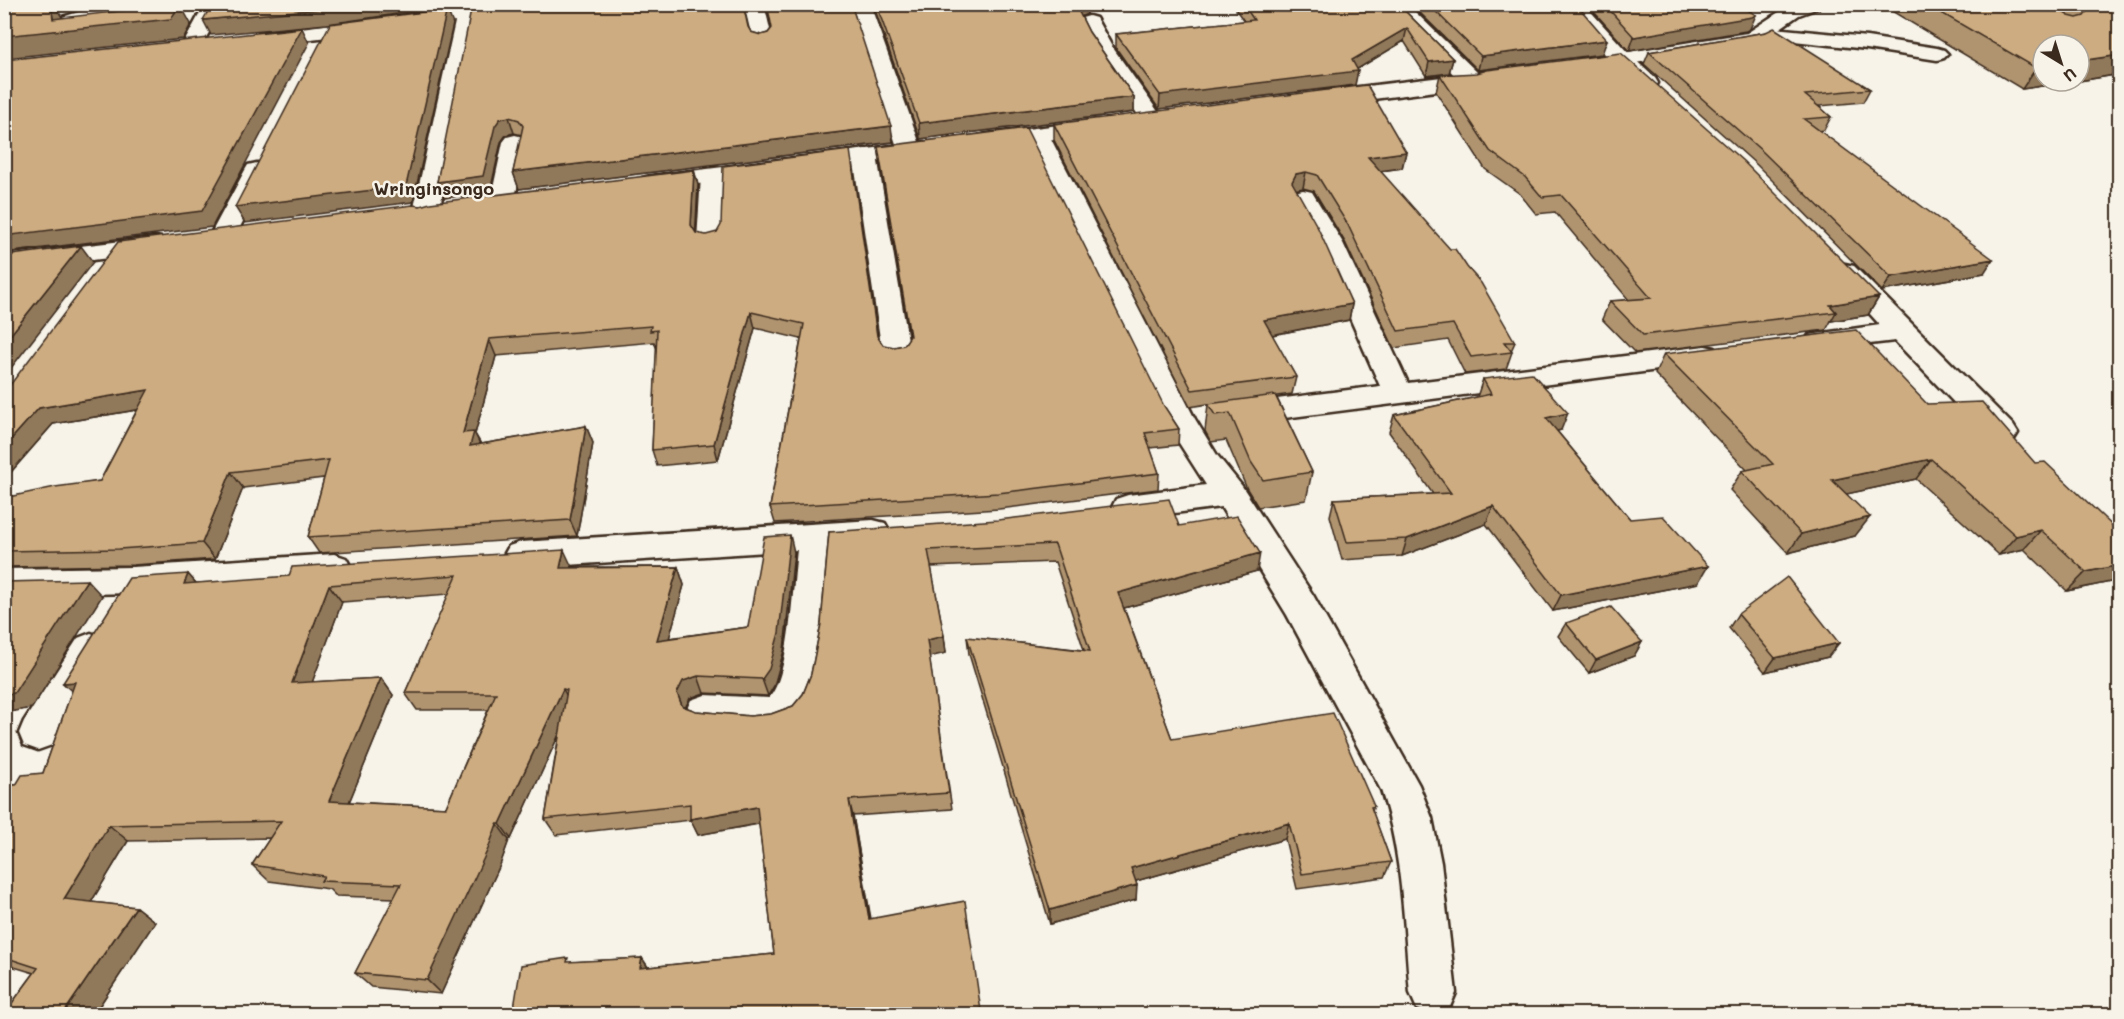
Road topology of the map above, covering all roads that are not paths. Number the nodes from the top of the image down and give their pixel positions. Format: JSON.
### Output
{"nodes":[{"id":1,"x":76,"y":4,"type":"edge"},
{"id":2,"x":215,"y":4,"type":"edge"},
{"id":3,"x":536,"y":4,"type":"edge"},
{"id":4,"x":754,"y":4,"type":"edge"},
{"id":5,"x":860,"y":4,"type":"edge"},
{"id":6,"x":1395,"y":4,"type":"edge"},
{"id":7,"x":1572,"y":4,"type":"edge"},
{"id":8,"x":1801,"y":6,"type":"edge"},
{"id":9,"x":467,"y":15,"type":"junction"},
{"id":10,"x":1089,"y":22,"type":"dead end"},
{"id":11,"x":4,"y":26,"type":"edge"},
{"id":12,"x":1763,"y":33,"type":"junction"},
{"id":13,"x":326,"y":35,"type":"junction"},
{"id":14,"x":237,"y":41,"type":"edge"},
{"id":15,"x":764,"y":42,"type":"edge"},
{"id":16,"x":214,"y":44,"type":"edge"},
{"id":17,"x":192,"y":46,"type":"junction"},
{"id":18,"x":169,"y":48,"type":"edge"},
{"id":19,"x":1937,"y":54,"type":"dead end"},
{"id":20,"x":313,"y":60,"type":"edge"},
{"id":21,"x":1622,"y":60,"type":"junction"},
{"id":22,"x":1564,"y":68,"type":"edge"},
{"id":23,"x":1506,"y":76,"type":"edge"},
{"id":24,"x":1472,"y":80,"type":"junction"},
{"id":25,"x":1666,"y":100,"type":"edge"},
{"id":26,"x":1307,"y":101,"type":"edge"},
{"id":27,"x":1177,"y":117,"type":"edge"},
{"id":28,"x":1134,"y":122,"type":"junction"},
{"id":29,"x":1037,"y":135,"type":"junction"},
{"id":30,"x":515,"y":142,"type":"dead end"},
{"id":31,"x":910,"y":150,"type":"junction"},
{"id":32,"x":265,"y":154,"type":"edge"},
{"id":33,"x":865,"y":156,"type":"junction"},
{"id":34,"x":713,"y":176,"type":"junction"},
{"id":35,"x":631,"y":186,"type":"edge"},
{"id":36,"x":1303,"y":197,"type":"edge"},
{"id":37,"x":502,"y":202,"type":"edge"},
{"id":38,"x":425,"y":212,"type":"edge"},
{"id":39,"x":710,"y":242,"type":"edge"},
{"id":40,"x":119,"y":249,"type":"junction"},
{"id":41,"x":1828,"y":255,"type":"edge"},
{"id":42,"x":4,"y":263,"type":"edge"},
{"id":43,"x":99,"y":276,"type":"edge"},
{"id":44,"x":1903,"y":331,"type":"junction"},
{"id":45,"x":1797,"y":344,"type":"edge"},
{"id":46,"x":896,"y":352,"type":"edge"},
{"id":47,"x":1727,"y":352,"type":"edge"},
{"id":48,"x":1398,"y":394,"type":"junction"},
{"id":49,"x":1180,"y":421,"type":"junction"},
{"id":50,"x":2018,"y":449,"type":"edge"},
{"id":51,"x":1230,"y":495,"type":"junction"},
{"id":52,"x":1103,"y":510,"type":"edge"},
{"id":53,"x":907,"y":530,"type":"edge"},
{"id":54,"x":815,"y":536,"type":"junction"},
{"id":55,"x":492,"y":557,"type":"edge"},
{"id":56,"x":360,"y":566,"type":"edge"},
{"id":57,"x":4,"y":583,"type":"edge"},
{"id":58,"x":119,"y":603,"type":"junction"},
{"id":59,"x":705,"y":711,"type":"edge"},
{"id":60,"x":38,"y":733,"type":"dead end"},
{"id":61,"x":1433,"y":993,"type":"dead end"}],
"edges":[{"from":1,"to":11,"type":"street"},
{"from":2,"to":17,"type":"street"},
{"from":3,"to":9,"type":"street"},
{"from":4,"to":15,"type":"street"},
{"from":5,"to":31,"type":"street"},
{"from":6,"to":24,"type":"street"},
{"from":7,"to":21,"type":"street"},
{"from":8,"to":12,"type":"street"},
{"from":9,"to":13,"type":"street"},
{"from":9,"to":38,"type":"street"},
{"from":10,"to":28,"type":"street"},
{"from":12,"to":19,"type":"street"},
{"from":12,"to":21,"type":"street"},
{"from":13,"to":14,"type":"street"},
{"from":13,"to":20,"type":"street"},
{"from":16,"to":17,"type":"street"},
{"from":17,"to":18,"type":"street"},
{"from":21,"to":22,"type":"street"},
{"from":21,"to":25,"type":"street"},
{"from":23,"to":24,"type":"street"},
{"from":24,"to":26,"type":"street"},
{"from":27,"to":28,"type":"street"},
{"from":28,"to":29,"type":"street"},
{"from":29,"to":31,"type":"street"},
{"from":29,"to":49,"type":"street"},
{"from":30,"to":37,"type":"street"},
{"from":31,"to":33,"type":"street"},
{"from":32,"to":40,"type":"street"},
{"from":33,"to":34,"type":"street"},
{"from":33,"to":46,"type":"street"},
{"from":34,"to":35,"type":"street"},
{"from":34,"to":39,"type":"street"},
{"from":36,"to":48,"type":"street"},
{"from":40,"to":42,"type":"street"},
{"from":40,"to":43,"type":"street"},
{"from":41,"to":44,"type":"street"},
{"from":44,"to":45,"type":"street"},
{"from":44,"to":50,"type":"street"},
{"from":47,"to":48,"type":"street"},
{"from":48,"to":49,"type":"street"},
{"from":49,"to":51,"type":"street"},
{"from":51,"to":52,"type":"street"},
{"from":51,"to":61,"type":"street"},
{"from":53,"to":54,"type":"street"},
{"from":54,"to":55,"type":"street"},
{"from":54,"to":59,"type":"street"},
{"from":56,"to":58,"type":"street"},
{"from":57,"to":58,"type":"street"},
{"from":58,"to":60,"type":"street"}]}
